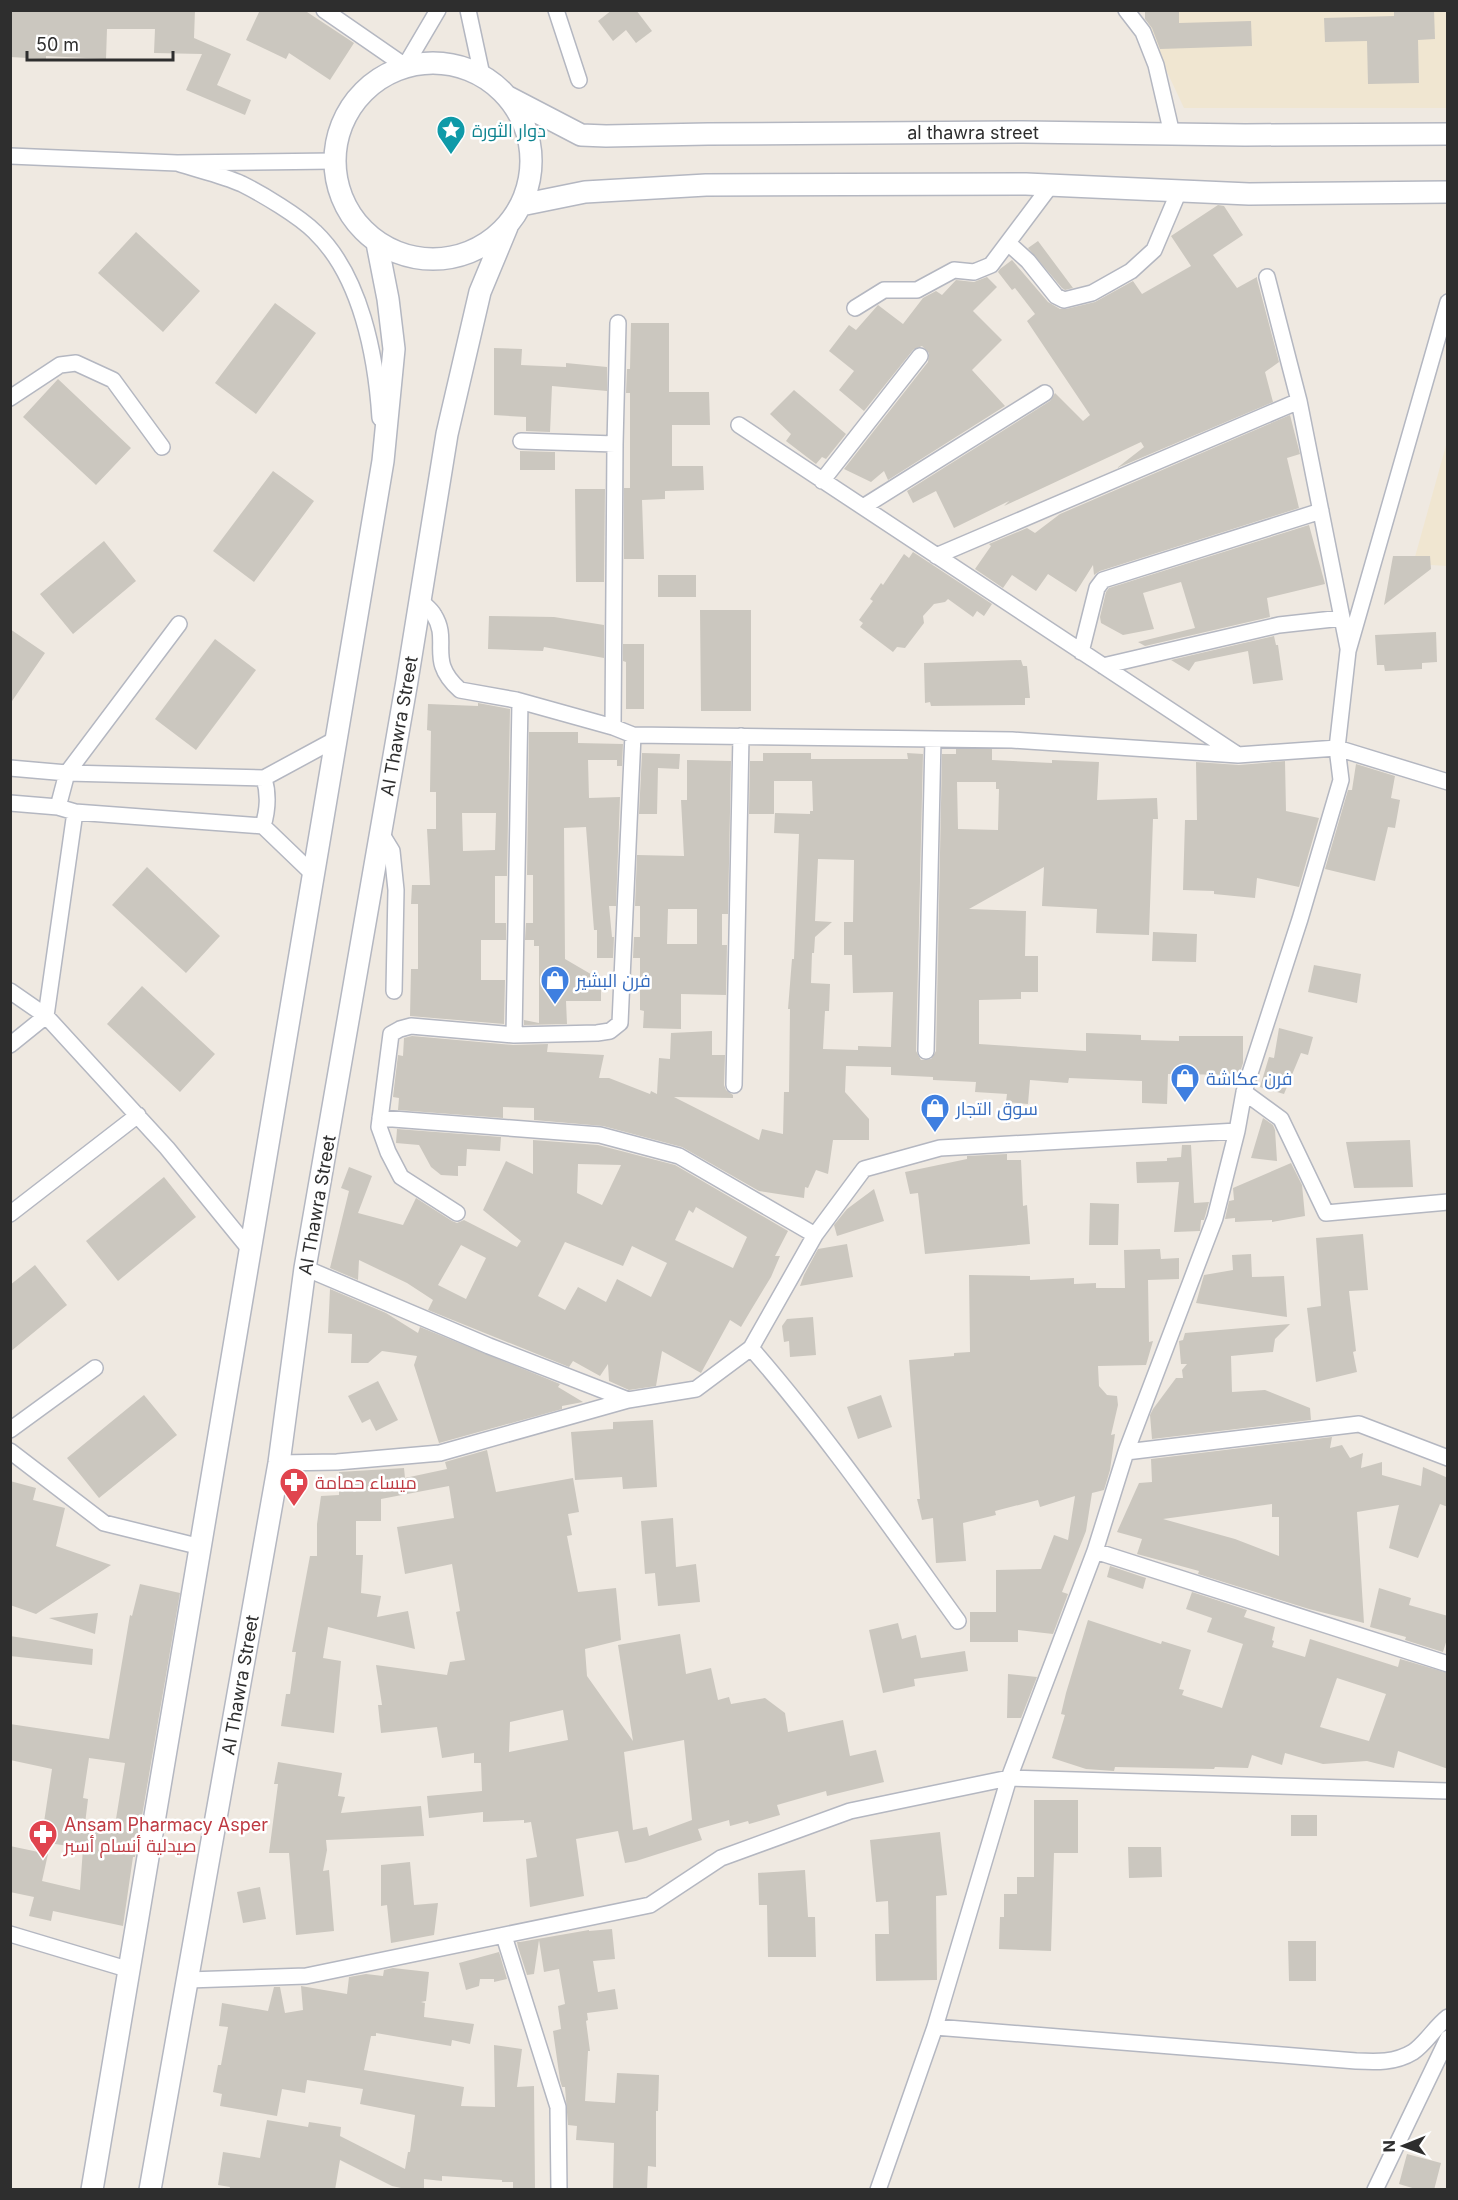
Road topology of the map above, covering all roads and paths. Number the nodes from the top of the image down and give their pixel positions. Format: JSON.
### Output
{"nodes":[{"id":1,"x":324,"y":10,"type":"edge"},
{"id":2,"x":438,"y":10,"type":"edge"},
{"id":3,"x":468,"y":10,"type":"edge"},
{"id":4,"x":556,"y":10,"type":"edge"},
{"id":5,"x":1126,"y":10,"type":"edge"},
{"id":6,"x":405,"y":66,"type":"junction"},
{"id":7,"x":482,"y":75,"type":"junction"},
{"id":8,"x":579,"y":80,"type":"dead end"},
{"id":9,"x":508,"y":97,"type":"junction"},
{"id":10,"x":1172,"y":134,"type":"junction"},
{"id":11,"x":1448,"y":134,"type":"edge"},
{"id":12,"x":10,"y":156,"type":"edge"},
{"id":13,"x":334,"y":161,"type":"junction"},
{"id":14,"x":177,"y":163,"type":"junction"},
{"id":15,"x":1051,"y":185,"type":"junction"},
{"id":16,"x":1179,"y":191,"type":"junction"},
{"id":17,"x":1448,"y":192,"type":"edge"},
{"id":18,"x":521,"y":205,"type":"junction"},
{"id":19,"x":507,"y":227,"type":"junction"},
{"id":20,"x":377,"y":243,"type":"junction"},
{"id":21,"x":1008,"y":243,"type":"junction"},
{"id":22,"x":1267,"y":277,"type":"dead end"},
{"id":23,"x":1448,"y":302,"type":"edge"},
{"id":24,"x":855,"y":308,"type":"dead end"},
{"id":25,"x":618,"y":323,"type":"dead end"},
{"id":26,"x":920,"y":356,"type":"dead end"},
{"id":27,"x":1045,"y":393,"type":"dead end"},
{"id":28,"x":10,"y":398,"type":"edge"},
{"id":29,"x":1299,"y":401,"type":"junction"},
{"id":30,"x":739,"y":425,"type":"dead end"},
{"id":31,"x":521,"y":441,"type":"dead end"},
{"id":32,"x":615,"y":444,"type":"junction"},
{"id":33,"x":162,"y":447,"type":"dead end"},
{"id":34,"x":383,"y":461,"type":"junction"},
{"id":35,"x":822,"y":481,"type":"junction"},
{"id":36,"x":863,"y":507,"type":"junction"},
{"id":37,"x":1321,"y":511,"type":"junction"},
{"id":38,"x":936,"y":556,"type":"junction"},
{"id":39,"x":420,"y":600,"type":"junction"},
{"id":40,"x":1342,"y":618,"type":"junction"},
{"id":41,"x":179,"y":624,"type":"dead end"},
{"id":42,"x":1348,"y":651,"type":"junction"},
{"id":43,"x":1081,"y":652,"type":"junction"},
{"id":44,"x":1103,"y":666,"type":"junction"},
{"id":45,"x":520,"y":702,"type":"junction"},
{"id":46,"x":613,"y":727,"type":"junction"},
{"id":47,"x":633,"y":735,"type":"junction"},
{"id":48,"x":741,"y":736,"type":"junction"},
{"id":49,"x":336,"y":739,"type":"junction"},
{"id":50,"x":933,"y":739,"type":"junction"},
{"id":51,"x":1337,"y":748,"type":"junction"},
{"id":52,"x":1238,"y":755,"type":"junction"},
{"id":53,"x":10,"y":768,"type":"edge"},
{"id":54,"x":67,"y":774,"type":"junction"},
{"id":55,"x":264,"y":778,"type":"junction"},
{"id":56,"x":1448,"y":782,"type":"edge"},
{"id":57,"x":10,"y":803,"type":"edge"},
{"id":58,"x":58,"y":807,"type":"junction"},
{"id":59,"x":75,"y":812,"type":"junction"},
{"id":60,"x":263,"y":826,"type":"junction"},
{"id":61,"x":381,"y":833,"type":"junction"},
{"id":62,"x":314,"y":875,"type":"junction"},
{"id":63,"x":10,"y":991,"type":"edge"},
{"id":64,"x":394,"y":991,"type":"dead end"},
{"id":65,"x":46,"y":1016,"type":"junction"},
{"id":66,"x":514,"y":1035,"type":"junction"},
{"id":67,"x":10,"y":1046,"type":"edge"},
{"id":68,"x":926,"y":1051,"type":"dead end"},
{"id":69,"x":734,"y":1085,"type":"dead end"},
{"id":70,"x":1244,"y":1092,"type":"junction"},
{"id":71,"x":138,"y":1115,"type":"junction"},
{"id":72,"x":380,"y":1118,"type":"junction"},
{"id":73,"x":1237,"y":1131,"type":"junction"},
{"id":74,"x":1448,"y":1202,"type":"edge"},
{"id":75,"x":457,"y":1213,"type":"dead end"},
{"id":76,"x":10,"y":1214,"type":"edge"},
{"id":77,"x":815,"y":1235,"type":"junction"},
{"id":78,"x":251,"y":1251,"type":"junction"},
{"id":79,"x":305,"y":1268,"type":"junction"},
{"id":80,"x":751,"y":1348,"type":"junction"},
{"id":81,"x":95,"y":1368,"type":"dead end"},
{"id":82,"x":628,"y":1400,"type":"junction"},
{"id":83,"x":10,"y":1430,"type":"edge"},
{"id":84,"x":10,"y":1451,"type":"edge"},
{"id":85,"x":1126,"y":1452,"type":"junction"},
{"id":86,"x":1448,"y":1458,"type":"edge"},
{"id":87,"x":279,"y":1463,"type":"junction"},
{"id":88,"x":201,"y":1547,"type":"junction"},
{"id":89,"x":1095,"y":1551,"type":"junction"},
{"id":90,"x":957,"y":1621,"type":"dead end"},
{"id":91,"x":1448,"y":1664,"type":"edge"},
{"id":92,"x":1009,"y":1778,"type":"junction"},
{"id":93,"x":1448,"y":1791,"type":"edge"},
{"id":94,"x":10,"y":1934,"type":"edge"},
{"id":95,"x":504,"y":1936,"type":"junction"},
{"id":96,"x":130,"y":1970,"type":"junction"},
{"id":97,"x":188,"y":1980,"type":"junction"},
{"id":98,"x":1448,"y":2017,"type":"edge"},
{"id":99,"x":935,"y":2027,"type":"junction"},
{"id":100,"x":1448,"y":2037,"type":"edge"},
{"id":101,"x":92,"y":2190,"type":"edge"},
{"id":102,"x":150,"y":2190,"type":"edge"},
{"id":103,"x":559,"y":2190,"type":"edge"},
{"id":104,"x":878,"y":2190,"type":"edge"},
{"id":105,"x":1375,"y":2190,"type":"edge"}],
"edges":[{"from":1,"to":6,"type":"street"},
{"from":2,"to":6,"type":"street"},
{"from":3,"to":7,"type":"street"},
{"from":4,"to":8,"type":"street"},
{"from":5,"to":10,"type":"street"},
{"from":6,"to":7,"type":"main road"},
{"from":6,"to":13,"type":"main road"},
{"from":7,"to":9,"type":"main road"},
{"from":9,"to":10,"type":"main road","name":"al thawra street"},
{"from":9,"to":18,"type":"main road"},
{"from":10,"to":11,"type":"main road","name":"al thawra street"},
{"from":12,"to":14,"type":"street"},
{"from":13,"to":14,"type":"street"},
{"from":13,"to":20,"type":"main road"},
{"from":14,"to":34,"type":"street"},
{"from":15,"to":16,"type":"main road"},
{"from":15,"to":18,"type":"main road"},
{"from":15,"to":21,"type":"street"},
{"from":16,"to":17,"type":"main road"},
{"from":16,"to":21,"type":"street"},
{"from":18,"to":19,"type":"main road"},
{"from":19,"to":20,"type":"main road"},
{"from":19,"to":39,"type":"main road","name":"Al Thawra Street"},
{"from":20,"to":34,"type":"main road"},
{"from":21,"to":24,"type":"street"},
{"from":22,"to":29,"type":"street"},
{"from":23,"to":42,"type":"street"},
{"from":25,"to":32,"type":"street"},
{"from":26,"to":35,"type":"street"},
{"from":27,"to":36,"type":"street"},
{"from":28,"to":33,"type":"street"},
{"from":29,"to":37,"type":"street"},
{"from":29,"to":38,"type":"street"},
{"from":30,"to":35,"type":"street"},
{"from":31,"to":32,"type":"street"},
{"from":32,"to":46,"type":"street"},
{"from":34,"to":49,"type":"main road"},
{"from":35,"to":36,"type":"street"},
{"from":36,"to":38,"type":"street"},
{"from":37,"to":40,"type":"street"},
{"from":37,"to":43,"type":"street"},
{"from":38,"to":43,"type":"street"},
{"from":39,"to":45,"type":"street"},
{"from":39,"to":61,"type":"main road","name":"Al Thawra Street"},
{"from":40,"to":42,"type":"street"},
{"from":40,"to":44,"type":"street"},
{"from":41,"to":54,"type":"street"},
{"from":42,"to":51,"type":"street"},
{"from":43,"to":44,"type":"street"},
{"from":44,"to":52,"type":"street"},
{"from":45,"to":46,"type":"street"},
{"from":45,"to":66,"type":"street"},
{"from":46,"to":47,"type":"street"},
{"from":47,"to":48,"type":"street"},
{"from":47,"to":66,"type":"street"},
{"from":48,"to":50,"type":"street"},
{"from":48,"to":69,"type":"street"},
{"from":49,"to":55,"type":"street"},
{"from":49,"to":62,"type":"main road"},
{"from":50,"to":52,"type":"street"},
{"from":50,"to":68,"type":"street"},
{"from":51,"to":52,"type":"street"},
{"from":51,"to":56,"type":"street"},
{"from":51,"to":70,"type":"street"},
{"from":53,"to":54,"type":"street"},
{"from":54,"to":55,"type":"street"},
{"from":54,"to":58,"type":"street"},
{"from":55,"to":60,"type":"street"},
{"from":57,"to":58,"type":"street"},
{"from":58,"to":59,"type":"street"},
{"from":59,"to":60,"type":"street"},
{"from":59,"to":65,"type":"street"},
{"from":60,"to":62,"type":"street"},
{"from":61,"to":64,"type":"street"},
{"from":61,"to":79,"type":"main road","name":"Al Thawra Street"},
{"from":62,"to":78,"type":"main road"},
{"from":63,"to":65,"type":"street"},
{"from":65,"to":67,"type":"street"},
{"from":65,"to":71,"type":"street"},
{"from":66,"to":72,"type":"street"},
{"from":70,"to":73,"type":"street"},
{"from":70,"to":74,"type":"street"},
{"from":71,"to":76,"type":"street"},
{"from":71,"to":78,"type":"street"},
{"from":72,"to":75,"type":"street"},
{"from":72,"to":77,"type":"street"},
{"from":73,"to":77,"type":"street"},
{"from":73,"to":85,"type":"street"},
{"from":77,"to":80,"type":"street"},
{"from":78,"to":88,"type":"main road"},
{"from":79,"to":82,"type":"street"},
{"from":79,"to":87,"type":"main road","name":"Al Thawra Street"},
{"from":80,"to":82,"type":"street"},
{"from":80,"to":90,"type":"street"},
{"from":81,"to":83,"type":"street"},
{"from":82,"to":87,"type":"street"},
{"from":84,"to":88,"type":"street"},
{"from":85,"to":86,"type":"street"},
{"from":85,"to":89,"type":"street"},
{"from":87,"to":97,"type":"main road","name":"Al Thawra Street"},
{"from":88,"to":96,"type":"main road"},
{"from":89,"to":91,"type":"street"},
{"from":89,"to":92,"type":"street"},
{"from":92,"to":93,"type":"street"},
{"from":92,"to":95,"type":"street"},
{"from":92,"to":99,"type":"street"},
{"from":94,"to":96,"type":"street"},
{"from":95,"to":97,"type":"street"},
{"from":95,"to":103,"type":"street"},
{"from":96,"to":101,"type":"main road"},
{"from":97,"to":102,"type":"main road","name":"Al Thawra Street"},
{"from":98,"to":99,"type":"street"},
{"from":99,"to":104,"type":"street"},
{"from":100,"to":105,"type":"street"}]}
